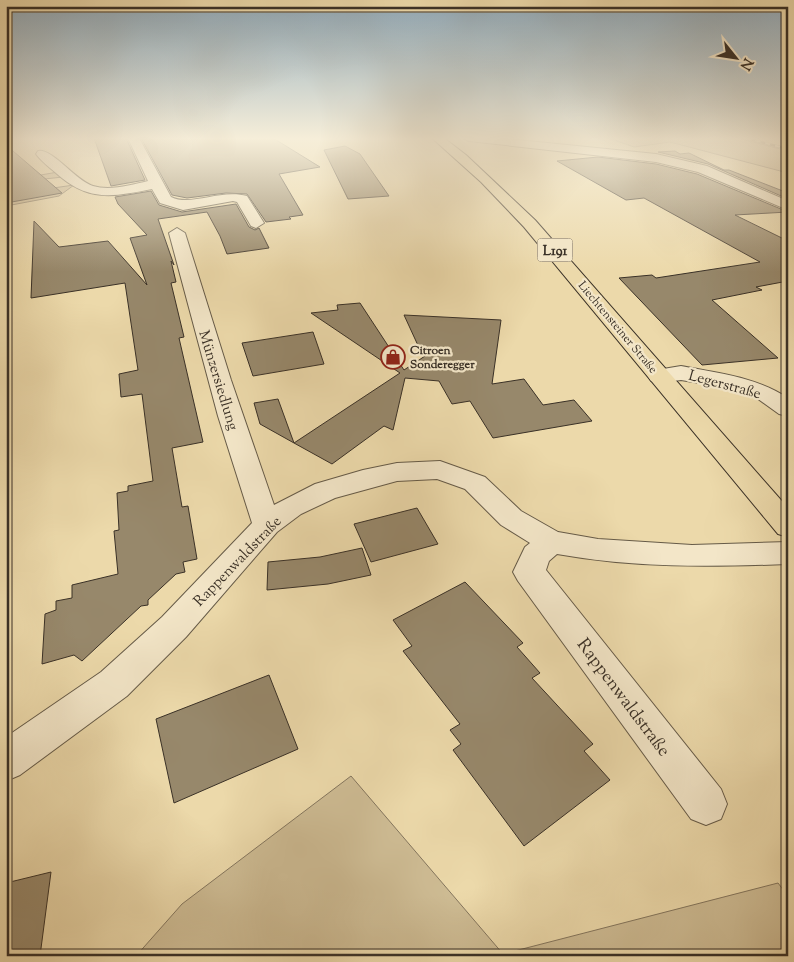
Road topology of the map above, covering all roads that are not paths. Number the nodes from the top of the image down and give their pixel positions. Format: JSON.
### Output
{"nodes":[{"id":1,"x":76,"y":183,"type":"edge"},
{"id":2,"x":490,"y":183,"type":"edge"},
{"id":3,"x":733,"y":183,"type":"edge"},
{"id":4,"x":156,"y":184,"type":"joint"},
{"id":5,"x":788,"y":206,"type":"edge"},
{"id":6,"x":256,"y":223,"type":"dead end"},
{"id":7,"x":177,"y":233,"type":"dead end"},
{"id":8,"x":659,"y":376,"type":"junction"},
{"id":9,"x":788,"y":408,"type":"edge"},
{"id":10,"x":268,"y":525,"type":"junction"},
{"id":11,"x":788,"y":528,"type":"edge"},
{"id":12,"x":551,"y":542,"type":"junction"},
{"id":13,"x":788,"y":553,"type":"edge"},
{"id":14,"x":6,"y":761,"type":"edge"},
{"id":15,"x":706,"y":804,"type":"dead end"}],
"edges":[{"from":1,"to":4,"type":"street"},
{"from":2,"to":8,"type":"main road","name":"Liechtensteiner Straße","number":"L191"},
{"from":3,"to":5,"type":"street"},
{"from":4,"to":6,"type":"street"},
{"from":7,"to":10,"type":"street","name":"Münzersiedlung"},
{"from":8,"to":9,"type":"street","name":"Legerstraße"},
{"from":8,"to":11,"type":"main road","name":"Liechtensteiner Straße","number":"L191"},
{"from":10,"to":12,"type":"street","name":"Rappenwaldstraße"},
{"from":10,"to":14,"type":"street","name":"Rappenwaldstraße"},
{"from":12,"to":13,"type":"street","name":"Rappenwaldstraße"},
{"from":12,"to":15,"type":"street","name":"Rappenwaldstraße"}]}
